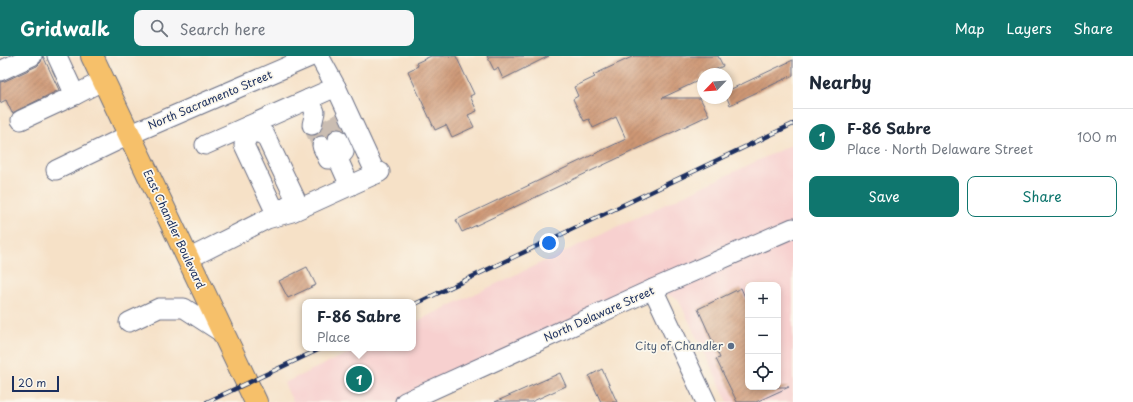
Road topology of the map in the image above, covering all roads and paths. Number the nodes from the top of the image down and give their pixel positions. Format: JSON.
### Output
{"nodes":[{"id":1,"x":57,"y":56,"type":"edge"},
{"id":2,"x":92,"y":56,"type":"edge"},
{"id":3,"x":312,"y":56,"type":"edge"},
{"id":4,"x":319,"y":56,"type":"edge"},
{"id":5,"x":26,"y":57,"type":"edge"},
{"id":6,"x":0,"y":71,"type":"edge"},
{"id":7,"x":104,"y":80,"type":"junction"},
{"id":8,"x":336,"y":87,"type":"junction"},
{"id":9,"x":75,"y":95,"type":"junction"},
{"id":10,"x":21,"y":120,"type":"dead end"},
{"id":11,"x":249,"y":129,"type":"junction"},
{"id":12,"x":129,"y":135,"type":"junction"},
{"id":13,"x":330,"y":142,"type":"tunnel mouth"},
{"id":14,"x":205,"y":145,"type":"dead end"},
{"id":15,"x":56,"y":170,"type":"dead end"},
{"id":16,"x":350,"y":186,"type":"junction"},
{"id":17,"x":290,"y":211,"type":"junction"},
{"id":18,"x":793,"y":228,"type":"edge"},
{"id":19,"x":188,"y":259,"type":"junction"},
{"id":20,"x":653,"y":289,"type":"junction"},
{"id":21,"x":129,"y":322,"type":"dead end"},
{"id":22,"x":224,"y":334,"type":"junction"},
{"id":23,"x":256,"y":402,"type":"edge"},
{"id":24,"x":405,"y":402,"type":"edge"},
{"id":25,"x":706,"y":402,"type":"edge"}],
"edges":[{"from":1,"to":9,"type":"street"},
{"from":2,"to":7,"type":"main road","name":"East Chandler Boulevard"},
{"from":3,"to":12,"type":"street","name":"North Sacramento Street"},
{"from":4,"to":8,"type":"street"},
{"from":5,"to":6,"type":"street"},
{"from":7,"to":9,"type":"street"},
{"from":7,"to":12,"type":"main road","name":"East Chandler Boulevard"},
{"from":8,"to":11,"type":"street"},
{"from":8,"to":16,"type":"street"},
{"from":9,"to":10,"type":"street"},
{"from":11,"to":14,"type":"street"},
{"from":11,"to":17,"type":"street"},
{"from":12,"to":15,"type":"street","name":"North Sacramento Street"},
{"from":12,"to":19,"type":"main road","name":"East Chandler Boulevard"},
{"from":13,"to":16,"type":"street"},
{"from":16,"to":17,"type":"street"},
{"from":17,"to":19,"type":"street"},
{"from":18,"to":20,"type":"street","name":"North Delaware Street"},
{"from":19,"to":22,"type":"main road","name":"East Chandler Boulevard"},
{"from":20,"to":24,"type":"street","name":"North Delaware Street"},
{"from":20,"to":25,"type":"street"},
{"from":21,"to":22,"type":"street"},
{"from":22,"to":23,"type":"main road","name":"East Chandler Boulevard"}]}
